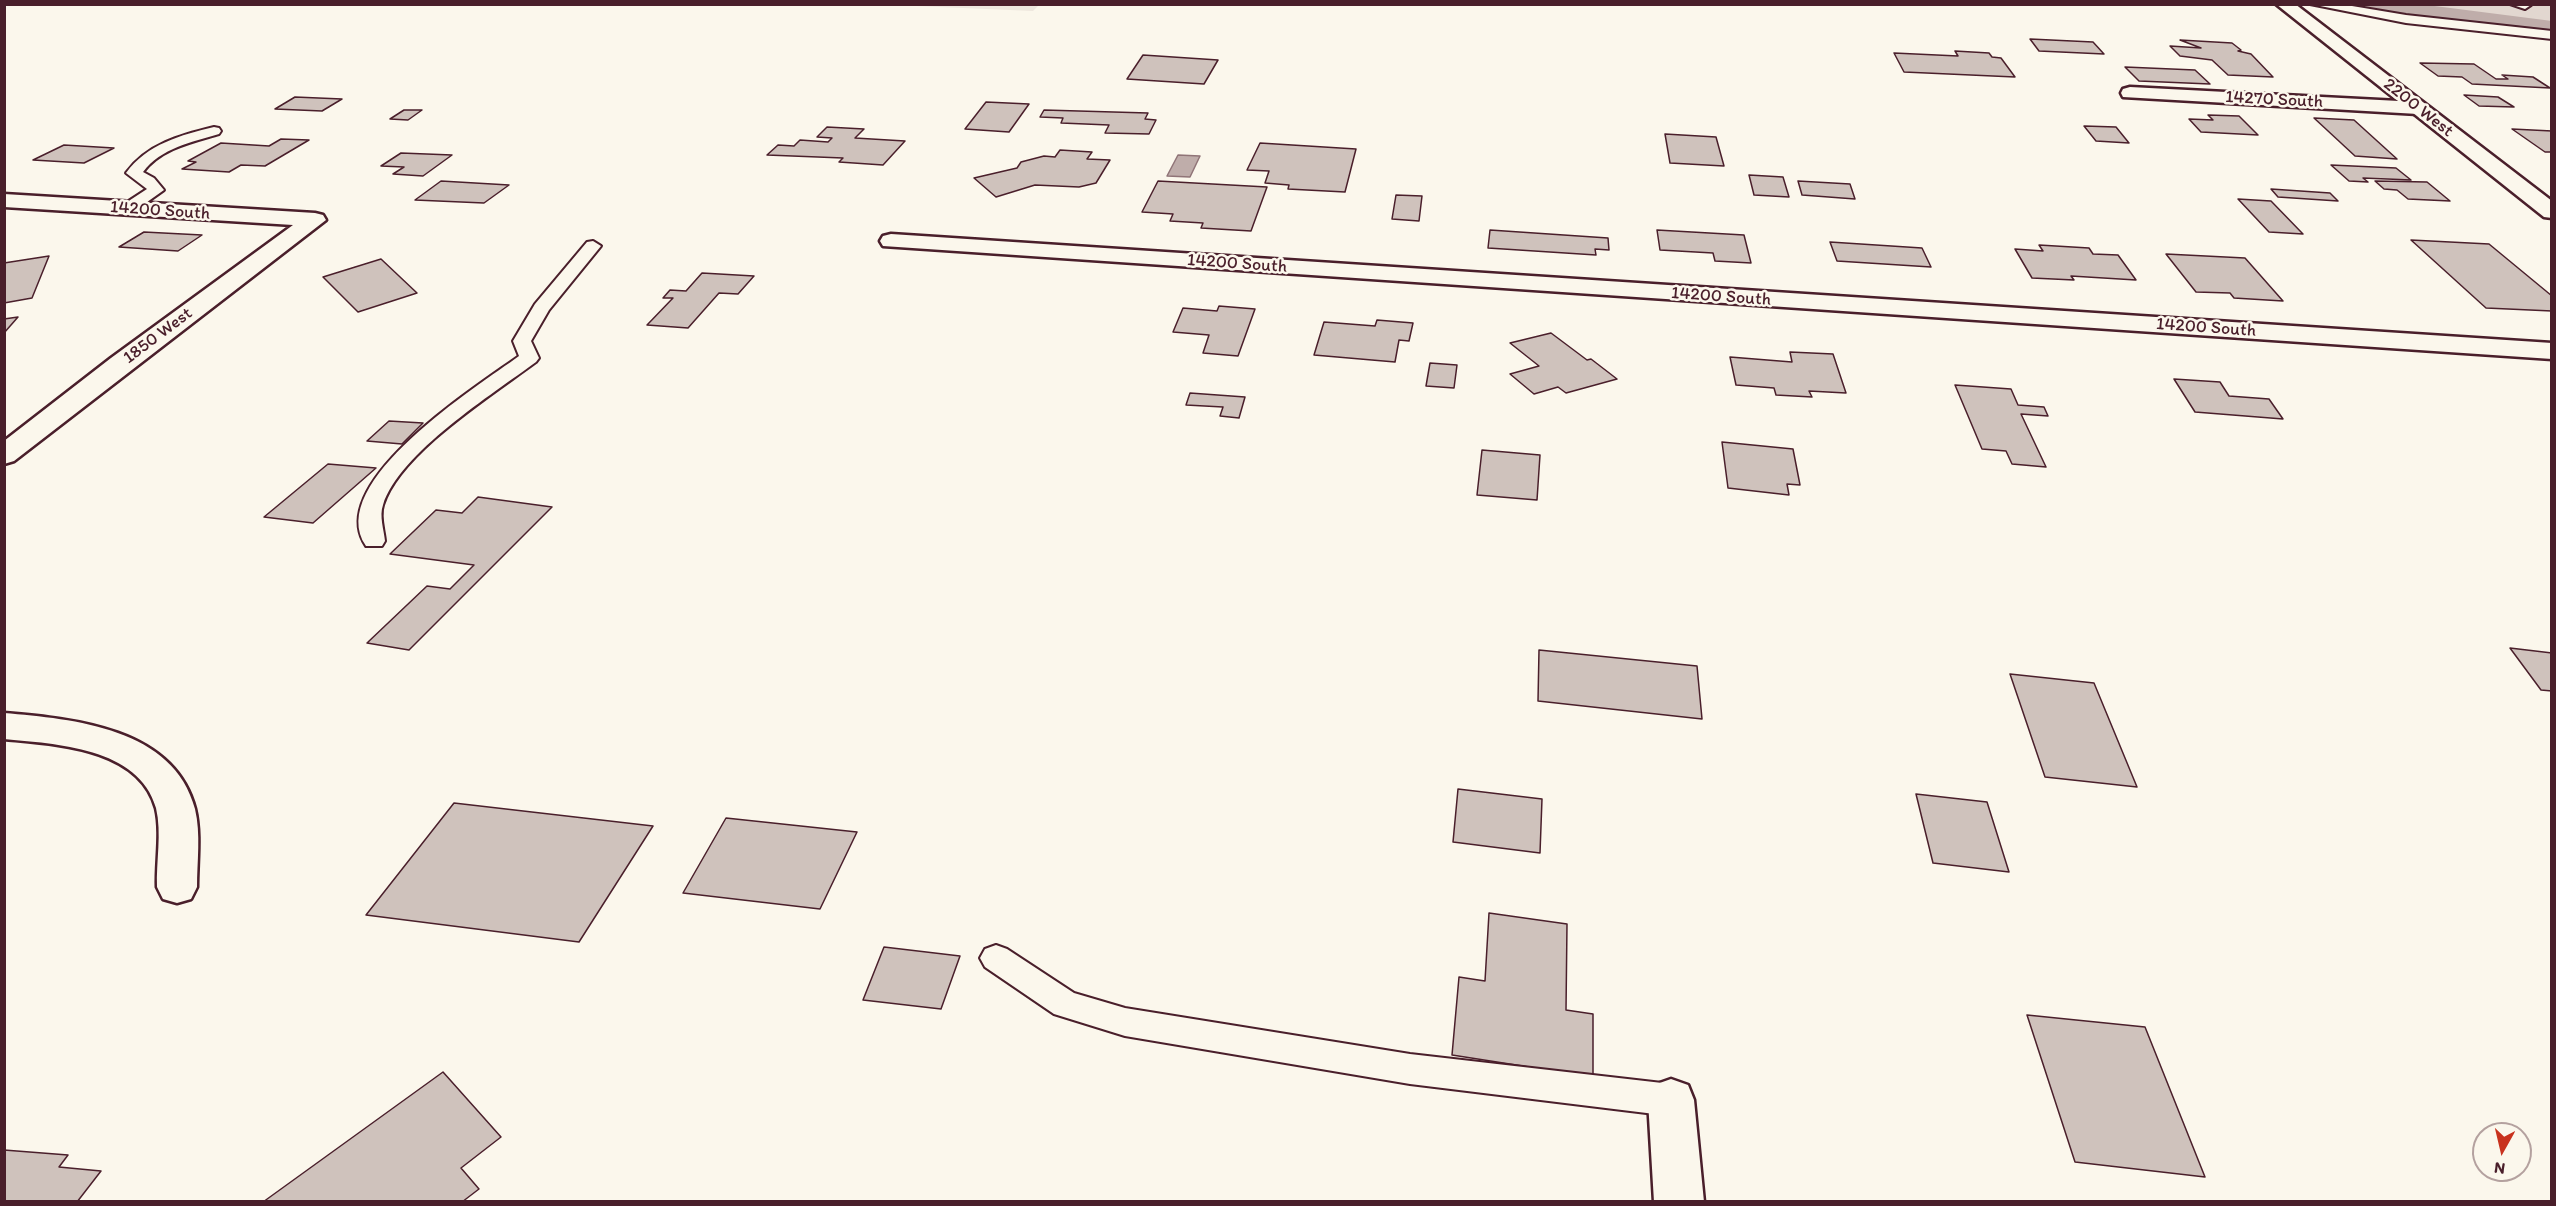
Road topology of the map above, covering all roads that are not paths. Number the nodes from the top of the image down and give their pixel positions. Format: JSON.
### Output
{"nodes":[{"id":1,"x":2284,"y":4,"type":"edge"},
{"id":2,"x":2316,"y":4,"type":"edge"},
{"id":3,"x":2516,"y":4,"type":"edge"},
{"id":4,"x":2525,"y":5,"type":"edge"},
{"id":5,"x":2552,"y":35,"type":"edge"},
{"id":6,"x":2130,"y":93,"type":"dead end"},
{"id":7,"x":2418,"y":108,"type":"junction"},
{"id":8,"x":214,"y":131,"type":"dead end"},
{"id":9,"x":4,"y":200,"type":"edge"},
{"id":10,"x":127,"y":209,"type":"junction"},
{"id":11,"x":2552,"y":212,"type":"edge"},
{"id":12,"x":315,"y":220,"type":"joint"},
{"id":13,"x":891,"y":241,"type":"dead end"},
{"id":14,"x":593,"y":246,"type":"dead end"},
{"id":15,"x":2552,"y":351,"type":"edge"},
{"id":16,"x":4,"y":454,"type":"edge"},
{"id":17,"x":374,"y":541,"type":"dead end"},
{"id":18,"x":4,"y":726,"type":"edge"},
{"id":19,"x":177,"y":887,"type":"dead end"},
{"id":20,"x":996,"y":958,"type":"dead end"},
{"id":21,"x":1671,"y":1100,"type":"joint"},
{"id":22,"x":1679,"y":1202,"type":"edge"}],
"edges":[{"from":1,"to":7,"type":"street","name":"2200 West"},
{"from":2,"to":5,"type":"lane"},
{"from":3,"to":4,"type":"lane"},
{"from":6,"to":7,"type":"street","name":"14270 South"},
{"from":7,"to":11,"type":"street","name":"2200 West"},
{"from":8,"to":10,"type":"lane"},
{"from":9,"to":10,"type":"street","name":"14200 South"},
{"from":10,"to":12,"type":"street","name":"14200 South"},
{"from":12,"to":16,"type":"street","name":"1850 West"},
{"from":13,"to":15,"type":"street","name":"14200 South"},
{"from":14,"to":17,"type":"lane"},
{"from":18,"to":19,"type":"street"},
{"from":20,"to":21,"type":"lane"},
{"from":21,"to":22,"type":"street"}]}
